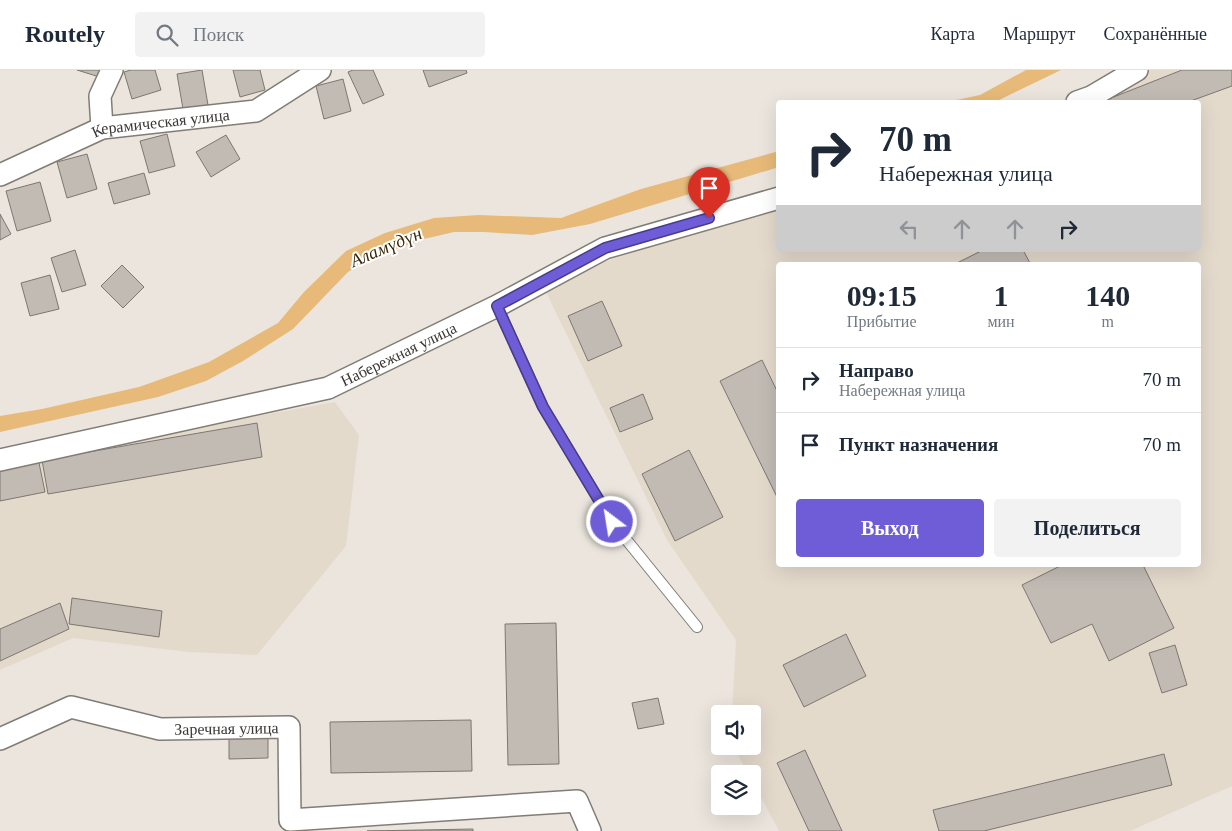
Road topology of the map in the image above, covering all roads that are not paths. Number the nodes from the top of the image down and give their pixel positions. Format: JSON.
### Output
{"nodes":[{"id":1,"x":112,"y":70,"type":"edge"},
{"id":2,"x":320,"y":70,"type":"edge"},
{"id":3,"x":1137,"y":70,"type":"edge"},
{"id":4,"x":1083,"y":100,"type":"edge"},
{"id":5,"x":102,"y":128,"type":"junction"},
{"id":6,"x":0,"y":175,"type":"edge"},
{"id":7,"x":776,"y":199,"type":"edge"},
{"id":8,"x":497,"y":306,"type":"junction"},
{"id":9,"x":0,"y":460,"type":"edge"},
{"id":10,"x":697,"y":627,"type":"dead end"},
{"id":11,"x":0,"y":739,"type":"edge"},
{"id":12,"x":590,"y":831,"type":"edge"}],
"edges":[{"from":1,"to":5,"type":"street"},
{"from":2,"to":5,"type":"street","name":"Керамическая улица"},
{"from":3,"to":4,"type":"street"},
{"from":5,"to":6,"type":"street","name":"Керамическая улица"},
{"from":7,"to":8,"type":"street","name":"Набережная улица"},
{"from":8,"to":9,"type":"street","name":"Набережная улица"},
{"from":8,"to":10,"type":"lane"},
{"from":11,"to":12,"type":"street","name":"Заречная улица"}]}
